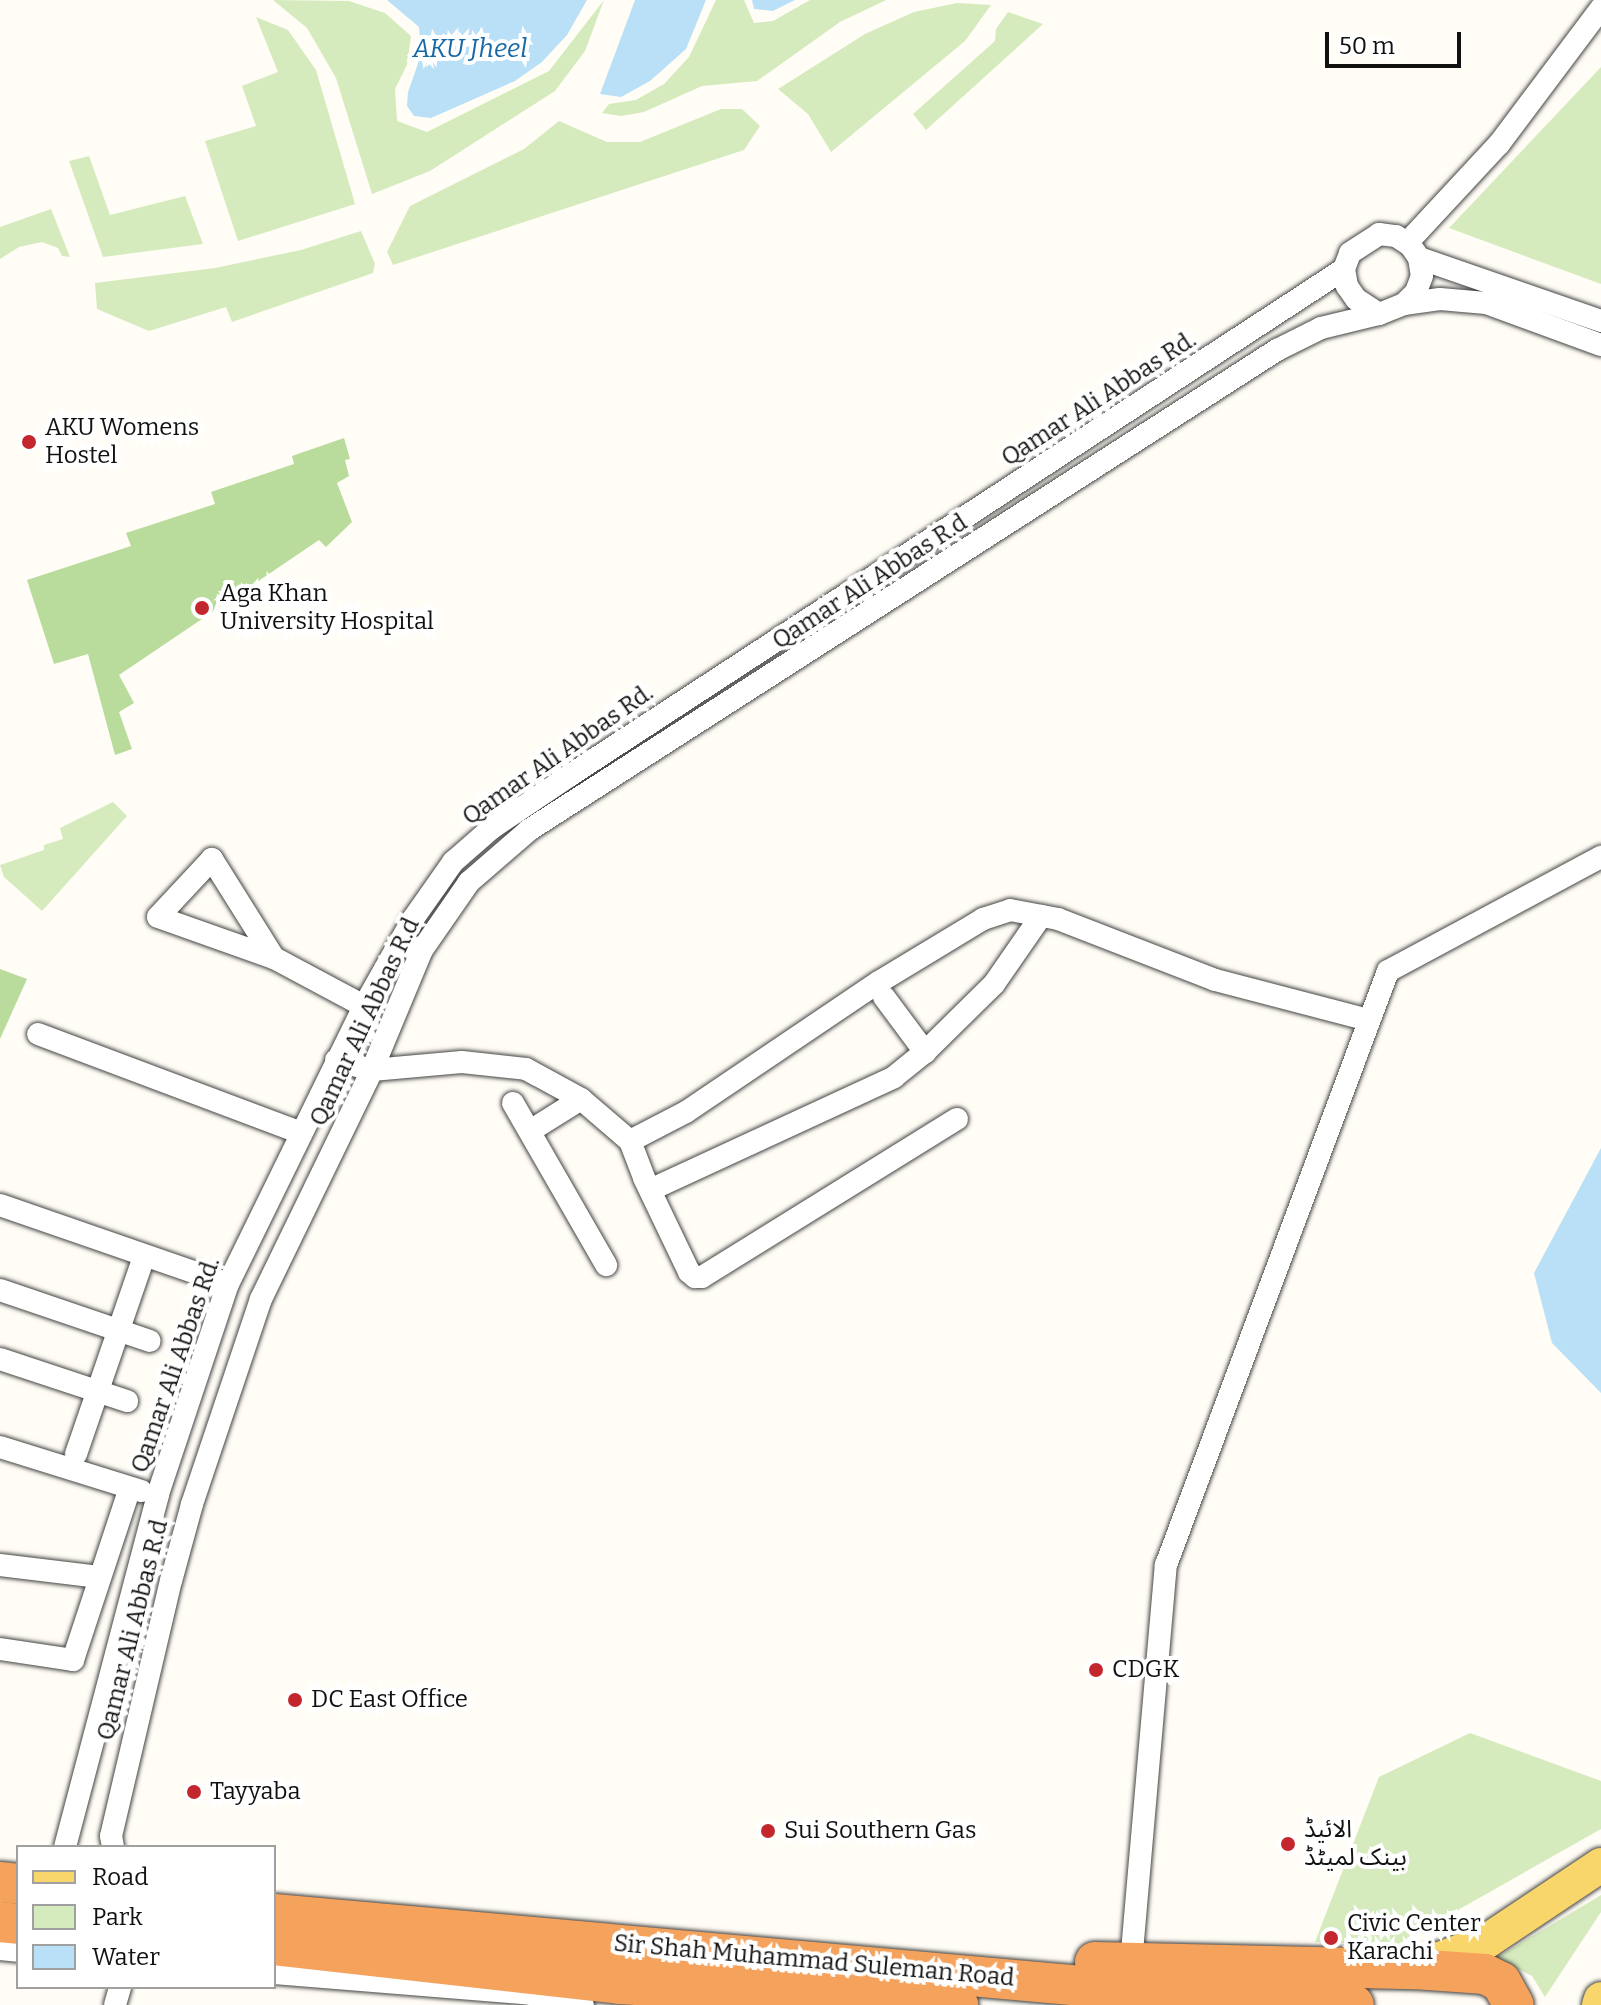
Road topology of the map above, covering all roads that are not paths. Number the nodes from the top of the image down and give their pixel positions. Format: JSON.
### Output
{"nodes":[{"id":1,"x":1601,"y":8,"type":"edge"},
{"id":2,"x":1594,"y":29,"type":"edge"},
{"id":3,"x":1413,"y":251,"type":"junction"},
{"id":4,"x":1344,"y":269,"type":"junction"},
{"id":5,"x":1404,"y":304,"type":"junction"},
{"id":6,"x":1379,"y":314,"type":"junction"},
{"id":7,"x":1601,"y":321,"type":"edge"},
{"id":8,"x":1601,"y":345,"type":"edge"},
{"id":9,"x":1601,"y":857,"type":"edge"},
{"id":10,"x":1041,"y":916,"type":"junction"},
{"id":11,"x":274,"y":958,"type":"junction"},
{"id":12,"x":884,"y":997,"type":"dead end"},
{"id":13,"x":364,"y":1006,"type":"junction"},
{"id":14,"x":1369,"y":1020,"type":"junction"},
{"id":15,"x":38,"y":1034,"type":"dead end"},
{"id":16,"x":925,"y":1052,"type":"junction"},
{"id":17,"x":336,"y":1060,"type":"junction"},
{"id":18,"x":372,"y":1070,"type":"junction"},
{"id":19,"x":581,"y":1099,"type":"junction"},
{"id":20,"x":513,"y":1103,"type":"dead end"},
{"id":21,"x":957,"y":1119,"type":"dead end"},
{"id":22,"x":530,"y":1131,"type":"junction"},
{"id":23,"x":301,"y":1133,"type":"junction"},
{"id":24,"x":630,"y":1141,"type":"junction"},
{"id":25,"x":650,"y":1190,"type":"junction"},
{"id":26,"x":0,"y":1205,"type":"edge"},
{"id":27,"x":144,"y":1256,"type":"junction"},
{"id":28,"x":606,"y":1265,"type":"dead end"},
{"id":29,"x":228,"y":1284,"type":"junction"},
{"id":30,"x":0,"y":1290,"type":"edge"},
{"id":31,"x":118,"y":1331,"type":"junction"},
{"id":32,"x":150,"y":1341,"type":"dead end"},
{"id":33,"x":0,"y":1359,"type":"edge"},
{"id":34,"x":98,"y":1390,"type":"junction"},
{"id":35,"x":127,"y":1401,"type":"dead end"},
{"id":36,"x":0,"y":1447,"type":"edge"},
{"id":37,"x":76,"y":1454,"type":"dead end"},
{"id":38,"x":130,"y":1488,"type":"junction"},
{"id":39,"x":158,"y":1494,"type":"junction"},
{"id":40,"x":0,"y":1565,"type":"edge"},
{"id":41,"x":137,"y":1575,"type":"junction"},
{"id":42,"x":99,"y":1577,"type":"junction"},
{"id":43,"x":171,"y":1581,"type":"junction"},
{"id":44,"x":0,"y":1649,"type":"edge"},
{"id":45,"x":66,"y":1845,"type":"edge"},
{"id":46,"x":113,"y":1845,"type":"edge"},
{"id":47,"x":1601,"y":1865,"type":"edge"},
{"id":48,"x":276,"y":1914,"type":"edge"},
{"id":49,"x":276,"y":1945,"type":"edge"},
{"id":50,"x":1131,"y":1963,"type":"junction"},
{"id":51,"x":1414,"y":1969,"type":"junction"},
{"id":52,"x":736,"y":1971,"type":"junction"},
{"id":53,"x":276,"y":1973,"type":"edge"},
{"id":54,"x":631,"y":1995,"type":"edge"},
{"id":55,"x":1601,"y":1999,"type":"edge"},
{"id":56,"x":583,"y":2005,"type":"edge"},
{"id":57,"x":805,"y":2005,"type":"edge"},
{"id":58,"x":958,"y":2005,"type":"edge"},
{"id":59,"x":1354,"y":2005,"type":"edge"},
{"id":60,"x":1514,"y":2005,"type":"edge"},
{"id":61,"x":1599,"y":2005,"type":"edge"}],
"edges":[{"from":1,"to":2,"type":"street"},
{"from":2,"to":3,"type":"street"},
{"from":3,"to":4,"type":"street"},
{"from":3,"to":5,"type":"street"},
{"from":3,"to":7,"type":"street"},
{"from":4,"to":6,"type":"street"},
{"from":4,"to":13,"type":"street","name":"Qamar Ali Abbas Rd."},
{"from":5,"to":6,"type":"street"},
{"from":5,"to":8,"type":"street"},
{"from":6,"to":18,"type":"street","name":"Qamar Ali Abbas R.d"},
{"from":9,"to":14,"type":"street"},
{"from":10,"to":14,"type":"street"},
{"from":10,"to":16,"type":"street"},
{"from":10,"to":24,"type":"street"},
{"from":11,"to":11,"type":"street"},
{"from":11,"to":13,"type":"street"},
{"from":12,"to":16,"type":"street"},
{"from":13,"to":17,"type":"street","name":"Qamar Ali Abbas Rd."},
{"from":14,"to":50,"type":"street"},
{"from":15,"to":23,"type":"street"},
{"from":16,"to":25,"type":"street"},
{"from":17,"to":18,"type":"street"},
{"from":17,"to":23,"type":"street","name":"Qamar Ali Abbas Rd."},
{"from":18,"to":19,"type":"street"},
{"from":18,"to":43,"type":"street","name":"Qamar Ali Abbas R.d"},
{"from":19,"to":22,"type":"street"},
{"from":19,"to":24,"type":"street"},
{"from":20,"to":22,"type":"street"},
{"from":21,"to":25,"type":"street"},
{"from":22,"to":28,"type":"street"},
{"from":23,"to":29,"type":"street","name":"Qamar Ali Abbas Rd."},
{"from":24,"to":25,"type":"street"},
{"from":26,"to":27,"type":"street"},
{"from":27,"to":29,"type":"street"},
{"from":27,"to":31,"type":"street"},
{"from":29,"to":39,"type":"street","name":"Qamar Ali Abbas Rd."},
{"from":30,"to":31,"type":"street"},
{"from":31,"to":32,"type":"street"},
{"from":31,"to":34,"type":"street"},
{"from":33,"to":34,"type":"street"},
{"from":34,"to":35,"type":"street"},
{"from":34,"to":37,"type":"street"},
{"from":36,"to":38,"type":"street"},
{"from":38,"to":39,"type":"street"},
{"from":38,"to":42,"type":"street"},
{"from":39,"to":41,"type":"street","name":"Qamar Ali Abbas Rd."},
{"from":40,"to":42,"type":"street"},
{"from":41,"to":43,"type":"street"},
{"from":41,"to":45,"type":"street","name":"Qamar Ali Abbas Rd."},
{"from":42,"to":44,"type":"street"},
{"from":43,"to":46,"type":"street","name":"Qamar Ali Abbas R.d"},
{"from":47,"to":51,"type":"main road"},
{"from":48,"to":52,"type":"highway","name":"Sir Shah Muhammad Suleman Road"},
{"from":49,"to":54,"type":"highway","name":"Sir Shah Muhammad Suleman Road"},
{"from":50,"to":51,"type":"highway"},
{"from":50,"to":52,"type":"highway"},
{"from":51,"to":60,"type":"highway"},
{"from":52,"to":54,"type":"highway","name":"Sir Shah Muhammad Suleman Road"},
{"from":52,"to":57,"type":"highway"},
{"from":52,"to":58,"type":"highway","name":"Sir Shah Muhammad Suleman Road"},
{"from":52,"to":59,"type":"highway","name":"Sir Shah Muhammad Suleman Road"},
{"from":53,"to":56,"type":"street"},
{"from":55,"to":61,"type":"main road"}]}
